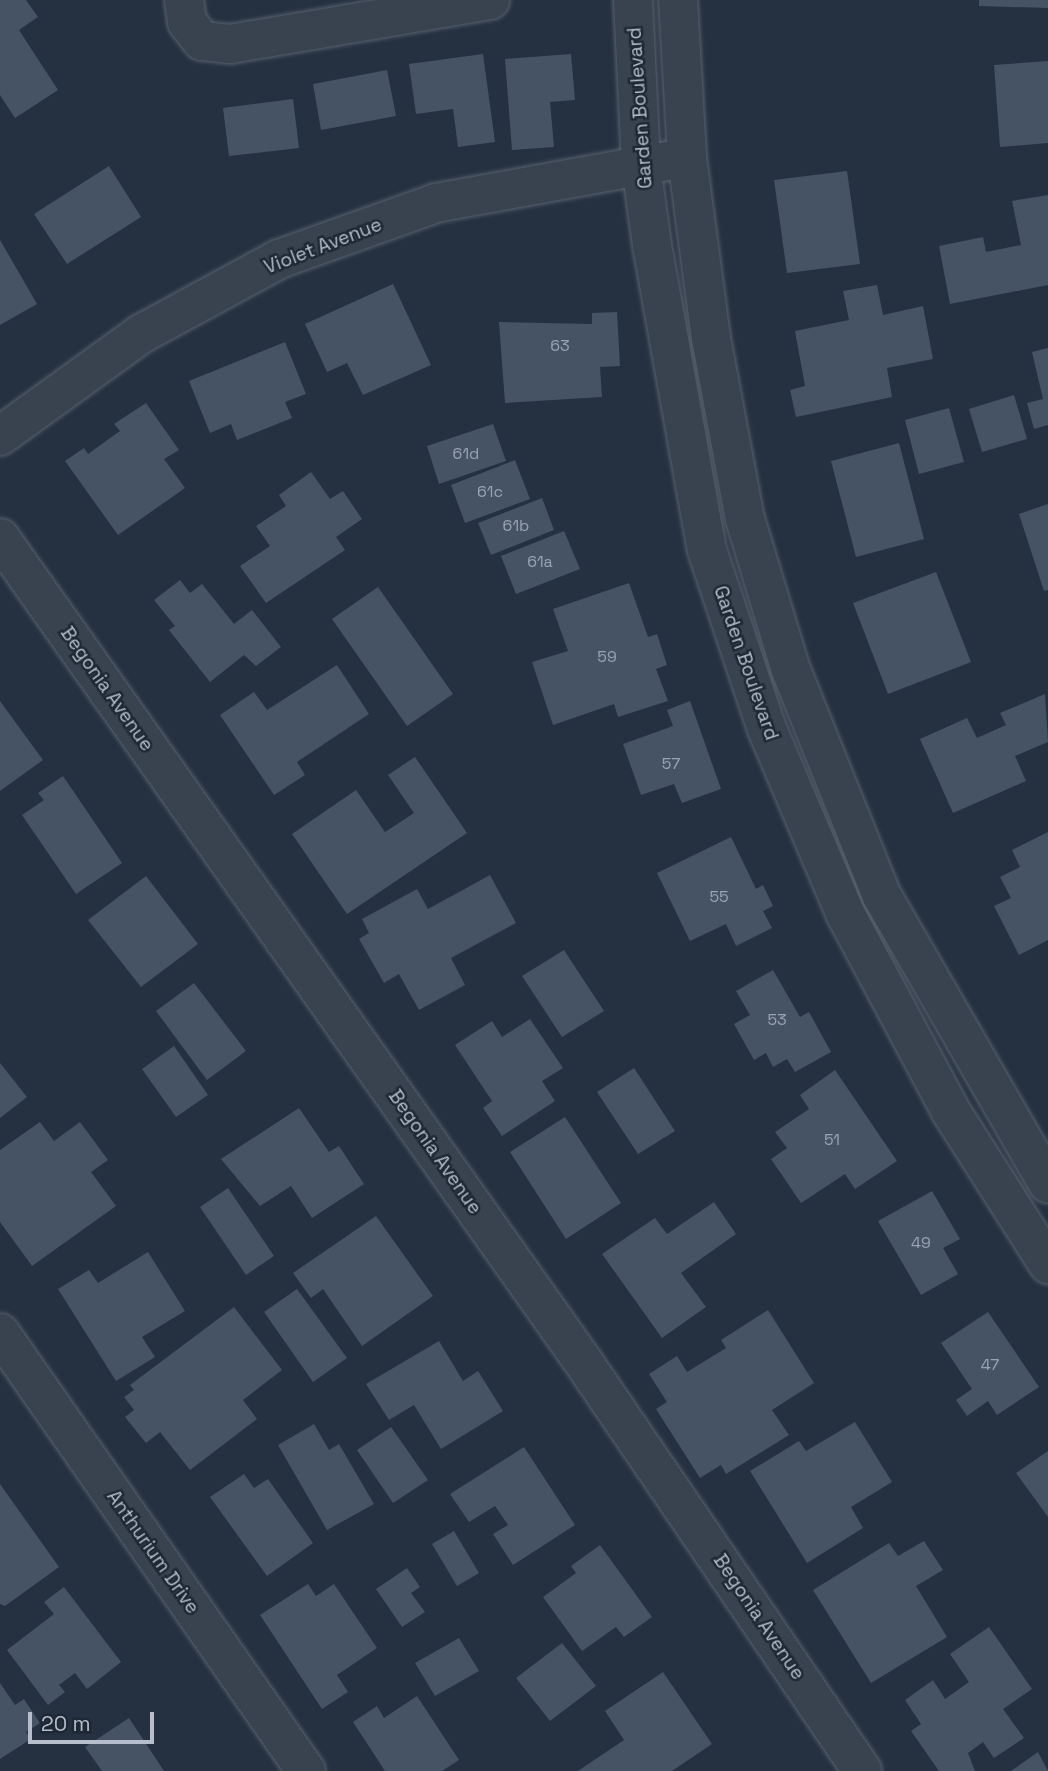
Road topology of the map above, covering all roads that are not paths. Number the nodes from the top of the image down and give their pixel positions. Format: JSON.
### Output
{"nodes":[{"id":1,"x":184,"y":0,"type":"edge"},
{"id":2,"x":490,"y":0,"type":"edge"},
{"id":3,"x":633,"y":0,"type":"edge"},
{"id":4,"x":678,"y":0,"type":"edge"},
{"id":5,"x":687,"y":158,"type":"junction"},
{"id":6,"x":641,"y":165,"type":"junction"},
{"id":7,"x":0,"y":436,"type":"edge"},
{"id":8,"x":0,"y":538,"type":"edge"},
{"id":9,"x":1048,"y":1184,"type":"edge"},
{"id":10,"x":1048,"y":1264,"type":"edge"},
{"id":11,"x":0,"y":1334,"type":"edge"},
{"id":12,"x":306,"y":1771,"type":"edge"},
{"id":13,"x":862,"y":1771,"type":"edge"}],
"edges":[{"from":1,"to":2,"type":"street"},
{"from":3,"to":6,"type":"street","name":"Garden Boulevard"},
{"from":4,"to":5,"type":"street"},
{"from":5,"to":6,"type":"street","name":"Violet Avenue"},
{"from":5,"to":9,"type":"street"},
{"from":6,"to":7,"type":"street","name":"Violet Avenue"},
{"from":6,"to":10,"type":"street","name":"Garden Boulevard"},
{"from":8,"to":13,"type":"street","name":"Begonia Avenue"},
{"from":11,"to":12,"type":"street","name":"Anthurium Drive"}]}
